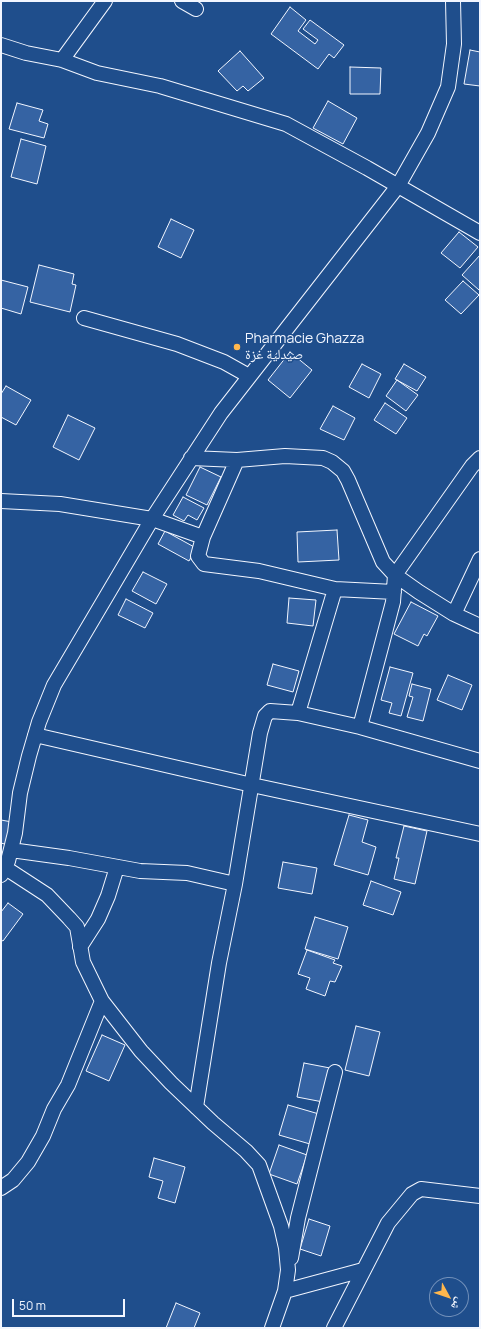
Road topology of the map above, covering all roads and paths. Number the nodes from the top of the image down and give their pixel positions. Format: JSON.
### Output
{"nodes":[{"id":1,"x":105,"y":1,"type":"edge"},
{"id":2,"x":182,"y":1,"type":"edge"},
{"id":3,"x":453,"y":1,"type":"edge"},
{"id":4,"x":196,"y":9,"type":"dead end"},
{"id":5,"x":1,"y":45,"type":"edge"},
{"id":6,"x":62,"y":60,"type":"junction"},
{"id":7,"x":398,"y":186,"type":"junction"},
{"id":8,"x":480,"y":233,"type":"edge"},
{"id":9,"x":84,"y":318,"type":"dead end"},
{"id":10,"x":249,"y":376,"type":"junction"},
{"id":11,"x":191,"y":458,"type":"junction"},
{"id":12,"x":237,"y":460,"type":"junction"},
{"id":13,"x":477,"y":465,"type":"edge"},
{"id":14,"x":1,"y":501,"type":"edge"},
{"id":15,"x":152,"y":519,"type":"junction"},
{"id":16,"x":203,"y":537,"type":"junction"},
{"id":17,"x":480,"y":559,"type":"edge"},
{"id":18,"x":396,"y":575,"type":"junction"},
{"id":19,"x":335,"y":589,"type":"junction"},
{"id":20,"x":394,"y":592,"type":"junction"},
{"id":21,"x":454,"y":614,"type":"junction"},
{"id":22,"x":480,"y":626,"type":"edge"},
{"id":23,"x":298,"y":713,"type":"junction"},
{"id":24,"x":360,"y":727,"type":"junction"},
{"id":25,"x":35,"y":735,"type":"junction"},
{"id":26,"x":480,"y":761,"type":"edge"},
{"id":27,"x":252,"y":785,"type":"junction"},
{"id":28,"x":480,"y":834,"type":"edge"},
{"id":29,"x":11,"y":850,"type":"junction"},
{"id":30,"x":117,"y":867,"type":"junction"},
{"id":31,"x":3,"y":871,"type":"edge"},
{"id":32,"x":235,"y":884,"type":"junction"},
{"id":33,"x":80,"y":947,"type":"junction"},
{"id":34,"x":102,"y":1001,"type":"junction"},
{"id":35,"x":335,"y":1072,"type":"dead end"},
{"id":36,"x":196,"y":1107,"type":"junction"},
{"id":37,"x":1,"y":1188,"type":"edge"},
{"id":38,"x":480,"y":1196,"type":"edge"},
{"id":39,"x":288,"y":1270,"type":"junction"},
{"id":40,"x":363,"y":1270,"type":"junction"},
{"id":41,"x":285,"y":1291,"type":"junction"},
{"id":42,"x":272,"y":1328,"type":"edge"},
{"id":43,"x":334,"y":1328,"type":"edge"}],
"edges":[{"from":1,"to":6,"type":"street"},
{"from":2,"to":4,"type":"street"},
{"from":3,"to":7,"type":"street"},
{"from":5,"to":6,"type":"street"},
{"from":6,"to":7,"type":"street"},
{"from":7,"to":8,"type":"street"},
{"from":7,"to":10,"type":"street"},
{"from":9,"to":10,"type":"street"},
{"from":10,"to":11,"type":"street"},
{"from":11,"to":12,"type":"street"},
{"from":11,"to":15,"type":"street"},
{"from":12,"to":16,"type":"street"},
{"from":12,"to":18,"type":"street"},
{"from":13,"to":18,"type":"street"},
{"from":14,"to":15,"type":"street"},
{"from":15,"to":16,"type":"street"},
{"from":15,"to":25,"type":"street"},
{"from":16,"to":19,"type":"street"},
{"from":17,"to":21,"type":"street"},
{"from":18,"to":20,"type":"street"},
{"from":18,"to":21,"type":"street"},
{"from":19,"to":20,"type":"street"},
{"from":19,"to":23,"type":"street"},
{"from":20,"to":24,"type":"street"},
{"from":21,"to":22,"type":"street"},
{"from":23,"to":24,"type":"street"},
{"from":23,"to":27,"type":"street"},
{"from":24,"to":26,"type":"street"},
{"from":25,"to":27,"type":"street"},
{"from":25,"to":29,"type":"street"},
{"from":27,"to":28,"type":"street"},
{"from":27,"to":32,"type":"street"},
{"from":29,"to":30,"type":"street"},
{"from":29,"to":31,"type":"street"},
{"from":30,"to":32,"type":"street"},
{"from":30,"to":33,"type":"street"},
{"from":31,"to":33,"type":"street"},
{"from":32,"to":36,"type":"street"},
{"from":33,"to":34,"type":"street"},
{"from":34,"to":36,"type":"street"},
{"from":34,"to":37,"type":"street"},
{"from":35,"to":39,"type":"street"},
{"from":36,"to":39,"type":"street"},
{"from":38,"to":40,"type":"street"},
{"from":39,"to":41,"type":"street"},
{"from":40,"to":41,"type":"street"},
{"from":40,"to":43,"type":"street"},
{"from":41,"to":42,"type":"street"}]}
